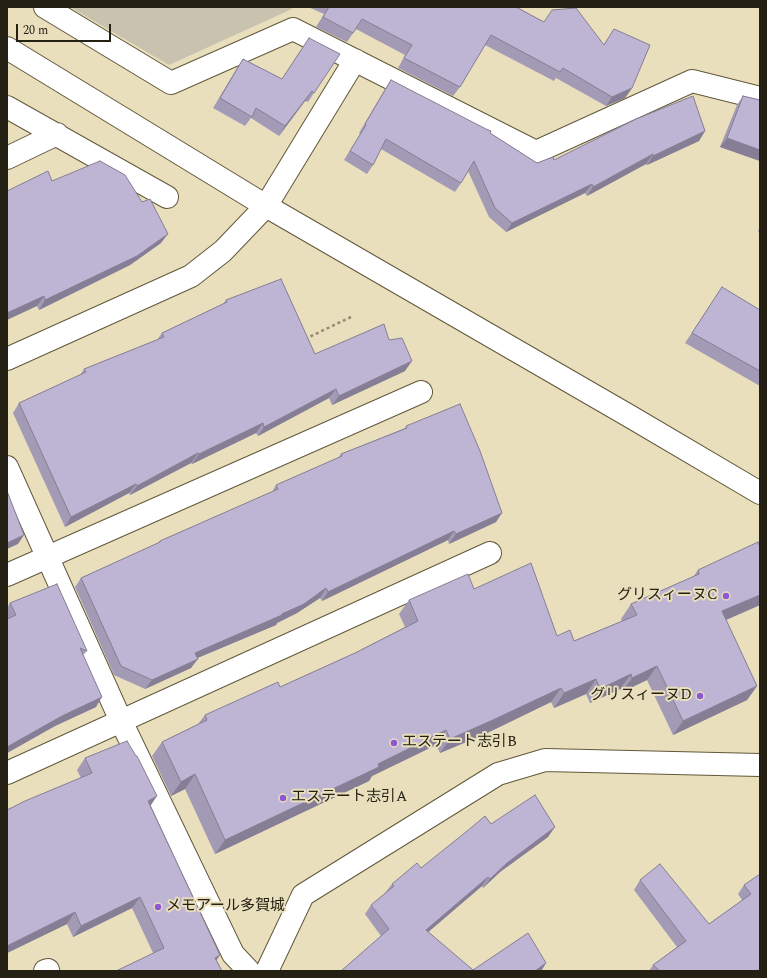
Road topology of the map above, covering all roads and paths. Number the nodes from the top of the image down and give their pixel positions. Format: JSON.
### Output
{"nodes":[{"id":1,"x":45,"y":7,"type":"edge"},
{"id":2,"x":7,"y":48,"type":"edge"},
{"id":3,"x":355,"y":60,"type":"junction"},
{"id":4,"x":760,"y":98,"type":"edge"},
{"id":5,"x":7,"y":107,"type":"edge"},
{"id":6,"x":57,"y":134,"type":"junction"},
{"id":7,"x":7,"y":158,"type":"edge"},
{"id":8,"x":167,"y":197,"type":"dead end"},
{"id":9,"x":266,"y":206,"type":"junction"},
{"id":10,"x":353,"y":316,"type":"dead end"},
{"id":11,"x":303,"y":340,"type":"edge"},
{"id":12,"x":7,"y":359,"type":"edge"},
{"id":13,"x":421,"y":392,"type":"dead end"},
{"id":14,"x":7,"y":467,"type":"edge"},
{"id":15,"x":760,"y":493,"type":"edge"},
{"id":16,"x":490,"y":553,"type":"dead end"},
{"id":17,"x":47,"y":556,"type":"junction"},
{"id":18,"x":7,"y":575,"type":"edge"},
{"id":19,"x":121,"y":721,"type":"junction"},
{"id":20,"x":760,"y":765,"type":"edge"},
{"id":21,"x":7,"y":773,"type":"edge"},
{"id":22,"x":249,"y":971,"type":"edge"},
{"id":23,"x":267,"y":971,"type":"edge"}],
"edges":[{"from":1,"to":3,"type":"street"},
{"from":2,"to":9,"type":"street"},
{"from":3,"to":4,"type":"street"},
{"from":3,"to":9,"type":"street"},
{"from":5,"to":6,"type":"street"},
{"from":6,"to":7,"type":"street"},
{"from":6,"to":8,"type":"street"},
{"from":9,"to":12,"type":"street"},
{"from":9,"to":15,"type":"street"},
{"from":10,"to":11,"type":"path"},
{"from":13,"to":17,"type":"street"},
{"from":14,"to":17,"type":"street"},
{"from":16,"to":19,"type":"street"},
{"from":17,"to":18,"type":"street"},
{"from":17,"to":19,"type":"street"},
{"from":19,"to":21,"type":"street"},
{"from":19,"to":22,"type":"street"},
{"from":20,"to":23,"type":"street"}]}
